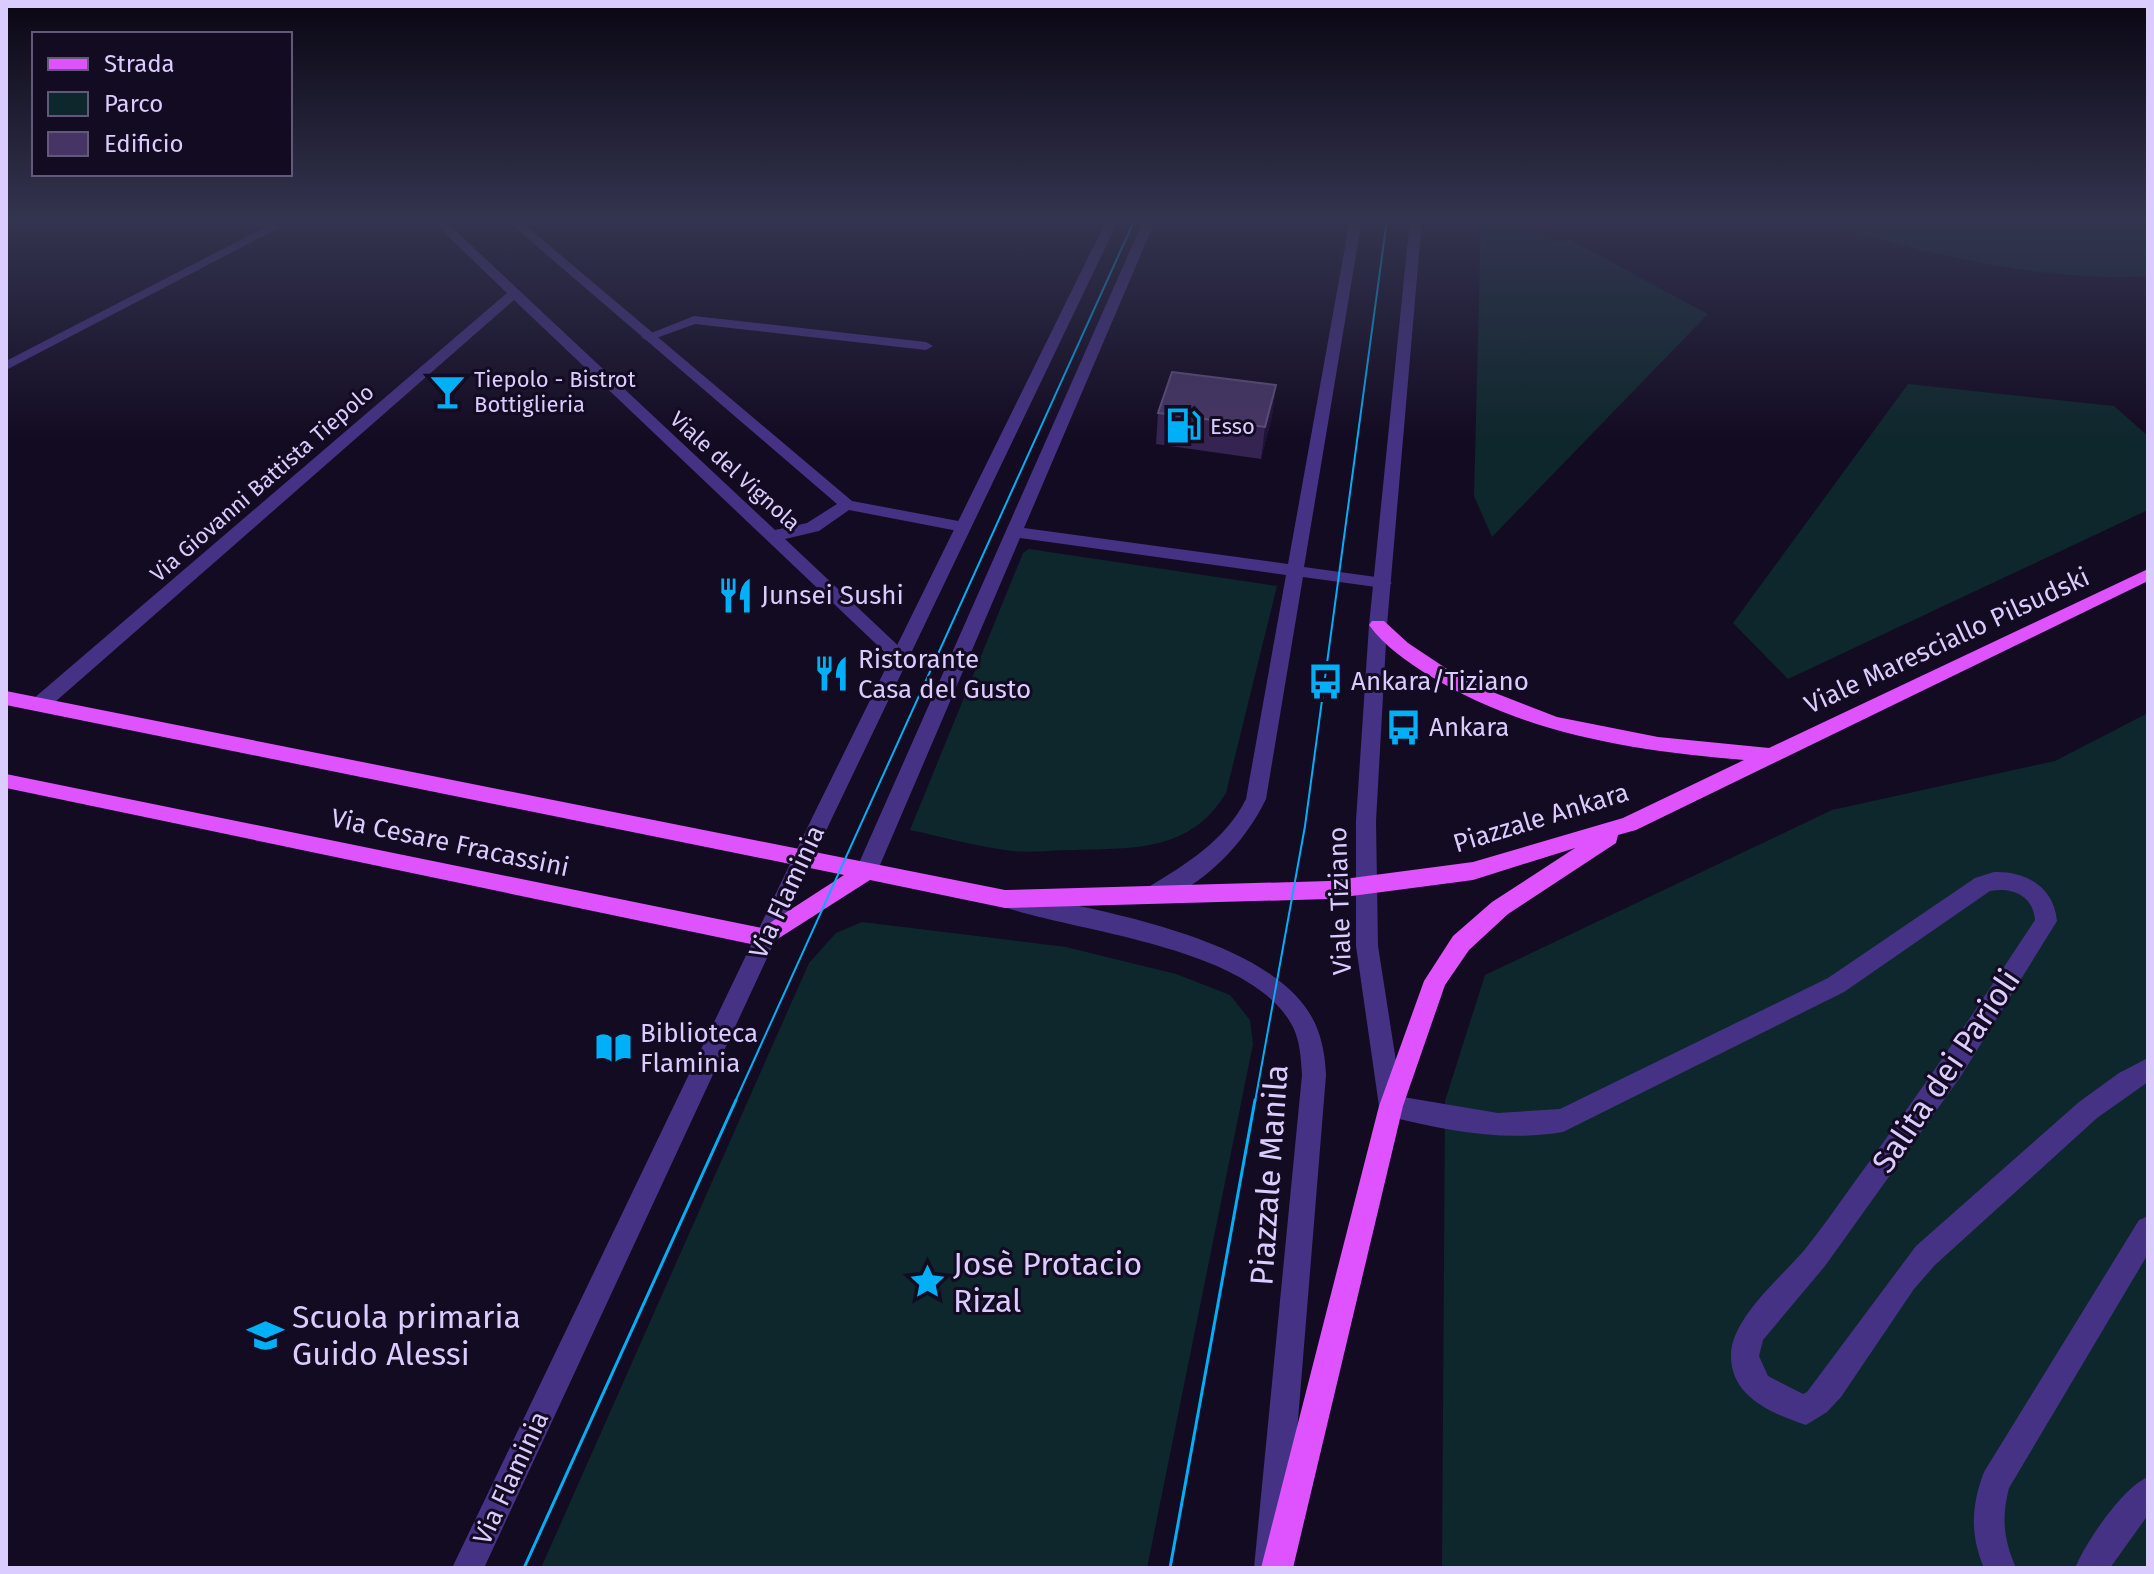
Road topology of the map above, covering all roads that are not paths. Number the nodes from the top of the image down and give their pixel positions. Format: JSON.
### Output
{"nodes":[{"id":1,"x":148,"y":292,"type":"edge"},
{"id":2,"x":596,"y":292,"type":"edge"},
{"id":3,"x":1077,"y":292,"type":"edge"},
{"id":4,"x":1119,"y":292,"type":"edge"},
{"id":5,"x":1344,"y":292,"type":"edge"},
{"id":6,"x":1409,"y":292,"type":"edge"},
{"id":7,"x":513,"y":294,"type":"joint"},
{"id":8,"x":648,"y":337,"type":"junction"},
{"id":9,"x":926,"y":346,"type":"dead end"},
{"id":10,"x":6,"y":366,"type":"edge"},
{"id":11,"x":846,"y":504,"type":"junction"},
{"id":12,"x":963,"y":527,"type":"junction"},
{"id":13,"x":1016,"y":532,"type":"junction"},
{"id":14,"x":774,"y":535,"type":"junction"},
{"id":15,"x":1297,"y":571,"type":"junction"},
{"id":16,"x":2148,"y":574,"type":"edge"},
{"id":17,"x":1383,"y":583,"type":"junction"},
{"id":18,"x":1378,"y":625,"type":"junction"},
{"id":19,"x":900,"y":657,"type":"junction"},
{"id":20,"x":6,"y":698,"type":"edge"},
{"id":21,"x":40,"y":704,"type":"junction"},
{"id":22,"x":1768,"y":755,"type":"junction"},
{"id":23,"x":6,"y":781,"type":"edge"},
{"id":24,"x":1629,"y":824,"type":"junction"},
{"id":25,"x":804,"y":858,"type":"junction"},
{"id":26,"x":866,"y":872,"type":"junction"},
{"id":27,"x":1365,"y":884,"type":"junction"},
{"id":28,"x":1155,"y":894,"type":"junction"},
{"id":29,"x":1005,"y":899,"type":"junction"},
{"id":30,"x":765,"y":938,"type":"junction"},
{"id":31,"x":2148,"y":1069,"type":"edge"},
{"id":32,"x":1391,"y":1106,"type":"junction"},
{"id":33,"x":2148,"y":1229,"type":"edge"},
{"id":34,"x":2148,"y":1492,"type":"edge"},
{"id":35,"x":468,"y":1568,"type":"edge"},
{"id":36,"x":1270,"y":1568,"type":"edge"},
{"id":37,"x":1277,"y":1568,"type":"edge"},
{"id":38,"x":2000,"y":1568,"type":"edge"},
{"id":39,"x":2091,"y":1568,"type":"edge"}],
"edges":[{"from":1,"to":10,"type":"street"},
{"from":2,"to":8,"type":"street","name":"Viale del Vignola"},
{"from":3,"to":12,"type":"street","name":"Via Flaminia"},
{"from":4,"to":13,"type":"street"},
{"from":5,"to":15,"type":"street"},
{"from":6,"to":17,"type":"street","name":"Viale Tiziano"},
{"from":7,"to":14,"type":"street","name":"Viale del Vignola"},
{"from":7,"to":21,"type":"street","name":"Via Giovanni Battista Tiepolo"},
{"from":8,"to":9,"type":"street"},
{"from":8,"to":11,"type":"street","name":"Viale del Vignola"},
{"from":11,"to":12,"type":"street","name":"Viale del Vignola"},
{"from":11,"to":14,"type":"street"},
{"from":12,"to":19,"type":"street","name":"Via Flaminia"},
{"from":13,"to":15,"type":"street"},
{"from":13,"to":26,"type":"street"},
{"from":14,"to":19,"type":"street","name":"Viale del Vignola"},
{"from":15,"to":17,"type":"street"},
{"from":15,"to":28,"type":"street"},
{"from":16,"to":22,"type":"main road","name":"Viale Maresciallo Pilsudski"},
{"from":17,"to":18,"type":"street","name":"Viale Tiziano"},
{"from":18,"to":22,"type":"main road"},
{"from":18,"to":27,"type":"street","name":"Viale Tiziano"},
{"from":19,"to":25,"type":"street","name":"Via Flaminia"},
{"from":20,"to":21,"type":"main road","name":"Via Cesare Fracassini"},
{"from":21,"to":25,"type":"main road","name":"Via Cesare Fracassini"},
{"from":22,"to":24,"type":"main road","name":"Piazzale Ankara"},
{"from":23,"to":30,"type":"main road","name":"Via Cesare Fracassini"},
{"from":24,"to":27,"type":"main road","name":"Piazzale Ankara"},
{"from":24,"to":32,"type":"main road"},
{"from":25,"to":26,"type":"main road","name":"Piazzale Manila"},
{"from":25,"to":30,"type":"street","name":"Via Flaminia"},
{"from":26,"to":29,"type":"main road","name":"Piazzale Manila"},
{"from":26,"to":30,"type":"main road"},
{"from":27,"to":28,"type":"main road","name":"Piazzale Manila"},
{"from":27,"to":32,"type":"street","name":"Viale Tiziano"},
{"from":28,"to":29,"type":"main road","name":"Piazzale Manila"},
{"from":29,"to":36,"type":"street","name":"Piazzale Manila"},
{"from":30,"to":35,"type":"street","name":"Via Flaminia"},
{"from":31,"to":32,"type":"street","name":"Salita dei Parioli"},
{"from":32,"to":37,"type":"main road","name":"Viale Tiziano"},
{"from":33,"to":38,"type":"street"},
{"from":34,"to":39,"type":"street"}]}
